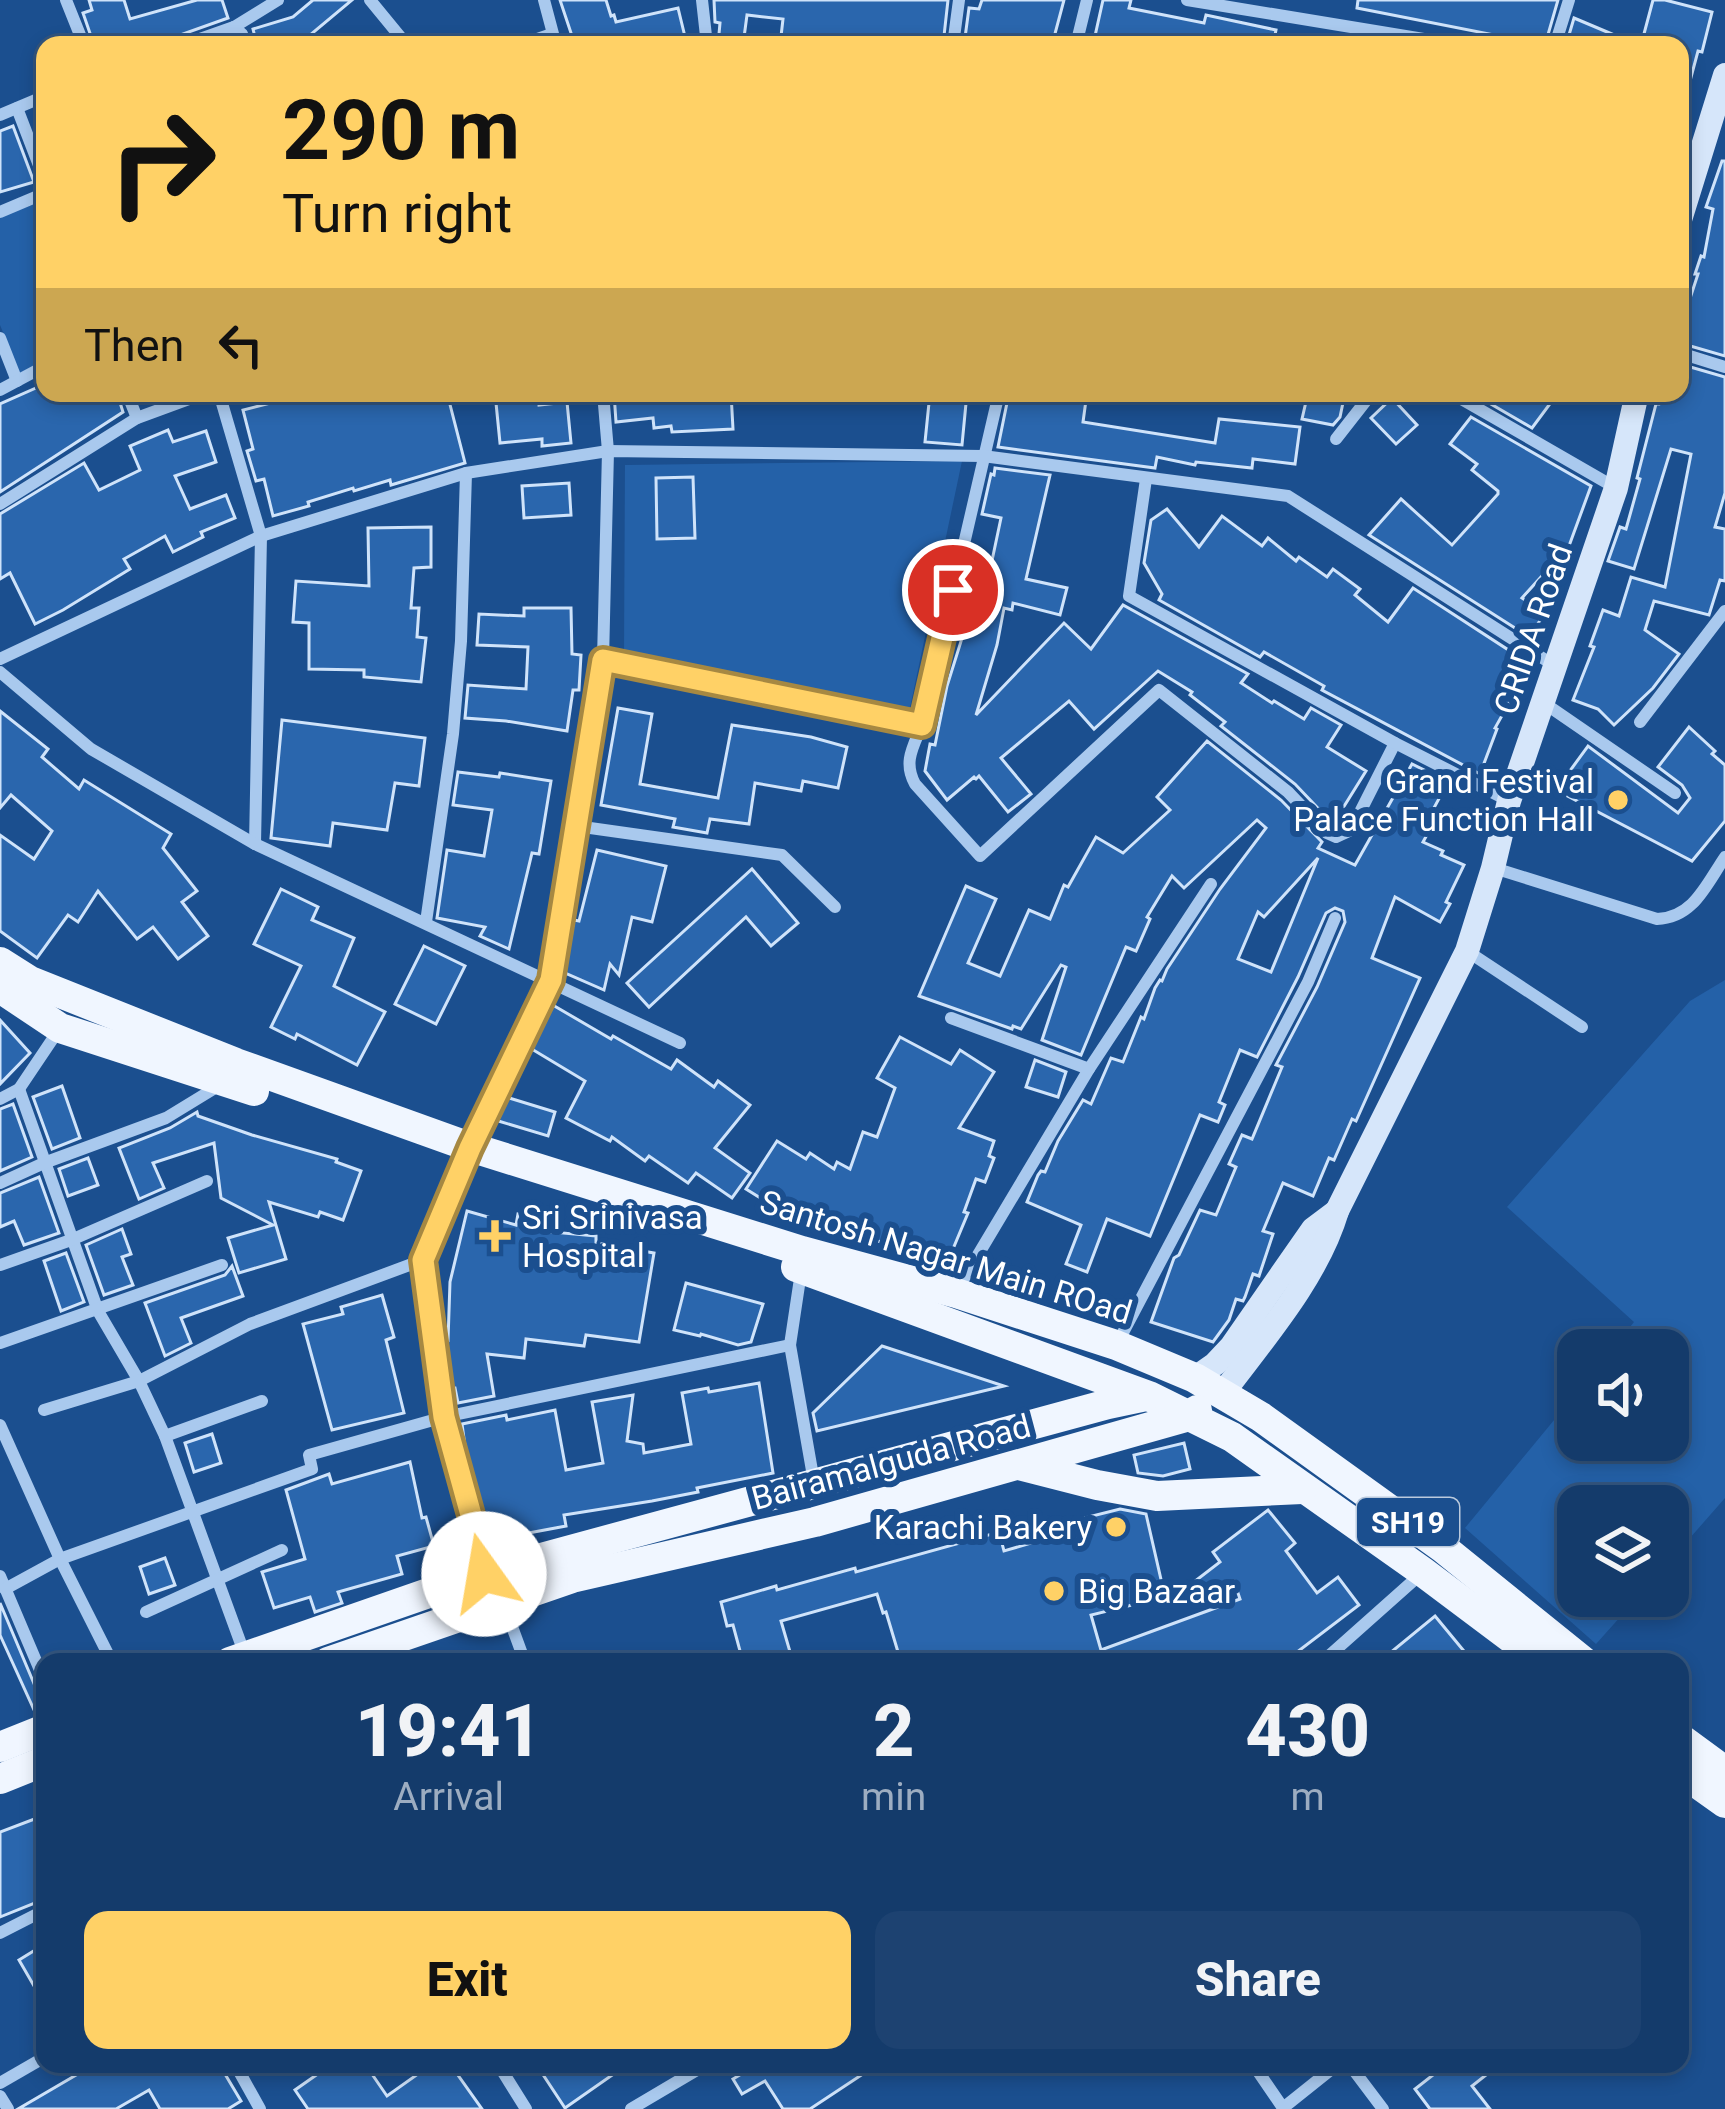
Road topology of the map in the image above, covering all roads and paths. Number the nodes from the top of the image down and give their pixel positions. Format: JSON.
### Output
{"nodes":[{"id":1,"x":66,"y":0,"type":"edge"},
{"id":2,"x":278,"y":0,"type":"edge"},
{"id":3,"x":544,"y":0,"type":"edge"},
{"id":4,"x":702,"y":0,"type":"edge"},
{"id":5,"x":959,"y":0,"type":"edge"},
{"id":6,"x":1087,"y":0,"type":"edge"},
{"id":7,"x":1187,"y":0,"type":"edge"},
{"id":8,"x":1569,"y":0,"type":"edge"},
{"id":9,"x":378,"y":2,"type":"edge"},
{"id":10,"x":234,"y":27,"type":"junction"},
{"id":11,"x":80,"y":36,"type":"edge"},
{"id":12,"x":208,"y":36,"type":"edge"},
{"id":13,"x":243,"y":36,"type":"edge"},
{"id":14,"x":401,"y":36,"type":"edge"},
{"id":15,"x":553,"y":36,"type":"edge"},
{"id":16,"x":706,"y":36,"type":"edge"},
{"id":17,"x":954,"y":36,"type":"edge"},
{"id":18,"x":1078,"y":36,"type":"edge"},
{"id":19,"x":1405,"y":36,"type":"edge"},
{"id":20,"x":1558,"y":36,"type":"edge"},
{"id":21,"x":1725,"y":75,"type":"edge"},
{"id":22,"x":36,"y":100,"type":"edge"},
{"id":23,"x":17,"y":108,"type":"junction"},
{"id":24,"x":0,"y":115,"type":"edge"},
{"id":25,"x":36,"y":158,"type":"edge"},
{"id":26,"x":1689,"y":191,"type":"edge"},
{"id":27,"x":36,"y":197,"type":"edge"},
{"id":28,"x":0,"y":212,"type":"edge"},
{"id":29,"x":0,"y":338,"type":"edge"},
{"id":30,"x":1689,"y":356,"type":"edge"},
{"id":31,"x":1725,"y":367,"type":"edge"},
{"id":32,"x":36,"y":371,"type":"edge"},
{"id":33,"x":17,"y":381,"type":"junction"},
{"id":34,"x":0,"y":390,"type":"edge"},
{"id":35,"x":131,"y":402,"type":"edge"},
{"id":36,"x":181,"y":402,"type":"edge"},
{"id":37,"x":222,"y":402,"type":"edge"},
{"id":38,"x":604,"y":402,"type":"edge"},
{"id":39,"x":997,"y":402,"type":"edge"},
{"id":40,"x":1365,"y":402,"type":"edge"},
{"id":41,"x":1467,"y":402,"type":"edge"},
{"id":42,"x":1635,"y":402,"type":"edge"},
{"id":43,"x":137,"y":418,"type":"junction"},
{"id":44,"x":1336,"y":439,"type":"dead end"},
{"id":45,"x":608,"y":451,"type":"junction"},
{"id":46,"x":983,"y":456,"type":"junction"},
{"id":47,"x":466,"y":473,"type":"junction"},
{"id":48,"x":1146,"y":478,"type":"junction"},
{"id":49,"x":1616,"y":488,"type":"junction"},
{"id":50,"x":0,"y":504,"type":"edge"},
{"id":51,"x":261,"y":536,"type":"junction"},
{"id":52,"x":1725,"y":610,"type":"edge"},
{"id":53,"x":0,"y":659,"type":"edge"},
{"id":54,"x":603,"y":660,"type":"junction"},
{"id":55,"x":1556,"y":666,"type":"junction"},
{"id":56,"x":0,"y":672,"type":"edge"},
{"id":57,"x":1544,"y":703,"type":"junction"},
{"id":58,"x":1640,"y":722,"type":"dead end"},
{"id":59,"x":922,"y":725,"type":"junction"},
{"id":60,"x":1395,"y":743,"type":"junction"},
{"id":61,"x":1675,"y":793,"type":"dead end"},
{"id":62,"x":1509,"y":801,"type":"junction"},
{"id":63,"x":576,"y":826,"type":"junction"},
{"id":64,"x":255,"y":844,"type":"junction"},
{"id":65,"x":1725,"y":857,"type":"edge"},
{"id":66,"x":1493,"y":868,"type":"junction"},
{"id":67,"x":1211,"y":884,"type":"dead end"},
{"id":68,"x":836,"y":907,"type":"dead end"},
{"id":69,"x":1334,"y":918,"type":"dead end"},
{"id":70,"x":426,"y":922,"type":"junction"},
{"id":71,"x":1467,"y":951,"type":"junction"},
{"id":72,"x":551,"y":980,"type":"junction"},
{"id":73,"x":1,"y":985,"type":"edge"},
{"id":74,"x":950,"y":1018,"type":"dead end"},
{"id":75,"x":1582,"y":1027,"type":"dead end"},
{"id":76,"x":60,"y":1028,"type":"junction"},
{"id":77,"x":680,"y":1042,"type":"dead end"},
{"id":78,"x":1089,"y":1069,"type":"junction"},
{"id":79,"x":226,"y":1081,"type":"junction"},
{"id":80,"x":19,"y":1089,"type":"junction"},
{"id":81,"x":0,"y":1099,"type":"edge"},
{"id":82,"x":467,"y":1156,"type":"junction"},
{"id":83,"x":44,"y":1163,"type":"junction"},
{"id":84,"x":207,"y":1180,"type":"dead end"},
{"id":85,"x":0,"y":1183,"type":"edge"},
{"id":86,"x":1337,"y":1211,"type":"junction"},
{"id":87,"x":71,"y":1240,"type":"junction"},
{"id":88,"x":423,"y":1260,"type":"junction"},
{"id":89,"x":0,"y":1265,"type":"edge"},
{"id":90,"x":221,"y":1265,"type":"dead end"},
{"id":91,"x":802,"y":1269,"type":"junction"},
{"id":92,"x":956,"y":1293,"type":"junction"},
{"id":93,"x":98,"y":1311,"type":"junction"},
{"id":94,"x":0,"y":1343,"type":"edge"},
{"id":95,"x":790,"y":1345,"type":"junction"},
{"id":96,"x":1116,"y":1346,"type":"junction"},
{"id":97,"x":1195,"y":1378,"type":"junction"},
{"id":98,"x":140,"y":1381,"type":"junction"},
{"id":99,"x":1222,"y":1394,"type":"junction"},
{"id":100,"x":1149,"y":1396,"type":"junction"},
{"id":101,"x":262,"y":1401,"type":"dead end"},
{"id":102,"x":44,"y":1410,"type":"dead end"},
{"id":103,"x":1189,"y":1416,"type":"junction"},
{"id":104,"x":444,"y":1417,"type":"junction"},
{"id":105,"x":1261,"y":1417,"type":"junction"},
{"id":106,"x":0,"y":1425,"type":"edge"},
{"id":107,"x":165,"y":1436,"type":"junction"},
{"id":108,"x":1232,"y":1437,"type":"junction"},
{"id":109,"x":1019,"y":1465,"type":"junction"},
{"id":110,"x":814,"y":1484,"type":"junction"},
{"id":111,"x":1302,"y":1489,"type":"junction"},
{"id":112,"x":193,"y":1514,"type":"junction"},
{"id":113,"x":282,"y":1550,"type":"dead end"},
{"id":114,"x":60,"y":1559,"type":"junction"},
{"id":115,"x":569,"y":1565,"type":"junction"},
{"id":116,"x":1423,"y":1572,"type":"junction"},
{"id":117,"x":487,"y":1573,"type":"junction"},
{"id":118,"x":218,"y":1580,"type":"junction"},
{"id":119,"x":3,"y":1582,"type":"edge"},
{"id":120,"x":503,"y":1602,"type":"junction"},
{"id":121,"x":146,"y":1612,"type":"dead end"},
{"id":122,"x":107,"y":1653,"type":"edge"},
{"id":123,"x":236,"y":1653,"type":"edge"},
{"id":124,"x":255,"y":1653,"type":"edge"},
{"id":125,"x":354,"y":1653,"type":"edge"},
{"id":126,"x":522,"y":1653,"type":"edge"},
{"id":127,"x":1332,"y":1653,"type":"edge"},
{"id":128,"x":1531,"y":1653,"type":"edge"},
{"id":129,"x":1573,"y":1653,"type":"edge"},
{"id":130,"x":36,"y":1661,"type":"edge"},
{"id":131,"x":36,"y":1733,"type":"edge"},
{"id":132,"x":1689,"y":1745,"type":"edge"},
{"id":133,"x":0,"y":1747,"type":"edge"},
{"id":134,"x":36,"y":1765,"type":"edge"},
{"id":135,"x":1725,"y":1771,"type":"edge"},
{"id":136,"x":0,"y":1779,"type":"edge"},
{"id":137,"x":1689,"y":1783,"type":"edge"},
{"id":138,"x":1725,"y":1803,"type":"edge"},
{"id":139,"x":36,"y":1915,"type":"edge"},
{"id":140,"x":0,"y":1933,"type":"edge"},
{"id":141,"x":36,"y":2062,"type":"edge"},
{"id":142,"x":240,"y":2073,"type":"edge"},
{"id":143,"x":504,"y":2073,"type":"edge"},
{"id":144,"x":692,"y":2073,"type":"edge"},
{"id":145,"x":1259,"y":2073,"type":"edge"},
{"id":146,"x":1327,"y":2073,"type":"edge"},
{"id":147,"x":1356,"y":2073,"type":"edge"},
{"id":148,"x":0,"y":2083,"type":"edge"},
{"id":149,"x":0,"y":2096,"type":"edge"},
{"id":150,"x":8,"y":2109,"type":"edge"},
{"id":151,"x":260,"y":2109,"type":"edge"},
{"id":152,"x":526,"y":2109,"type":"edge"},
{"id":153,"x":631,"y":2109,"type":"edge"},
{"id":154,"x":1383,"y":2109,"type":"edge"}],
"edges":[{"from":1,"to":11,"type":"street"},
{"from":2,"to":10,"type":"street"},
{"from":3,"to":15,"type":"street"},
{"from":4,"to":16,"type":"street"},
{"from":5,"to":17,"type":"street"},
{"from":6,"to":18,"type":"street"},
{"from":7,"to":19,"type":"street"},
{"from":8,"to":20,"type":"street"},
{"from":9,"to":14,"type":"street"},
{"from":10,"to":12,"type":"street"},
{"from":10,"to":13,"type":"street"},
{"from":21,"to":26,"type":"main road"},
{"from":22,"to":23,"type":"street"},
{"from":23,"to":24,"type":"street"},
{"from":23,"to":25,"type":"street"},
{"from":27,"to":28,"type":"street"},
{"from":29,"to":33,"type":"street"},
{"from":30,"to":31,"type":"street"},
{"from":32,"to":33,"type":"street"},
{"from":33,"to":34,"type":"street"},
{"from":35,"to":43,"type":"street"},
{"from":36,"to":43,"type":"street"},
{"from":37,"to":51,"type":"street"},
{"from":38,"to":45,"type":"street"},
{"from":39,"to":46,"type":"street"},
{"from":40,"to":44,"type":"street"},
{"from":41,"to":49,"type":"street"},
{"from":42,"to":49,"type":"main road","name":"CRIDA Road"},
{"from":43,"to":50,"type":"street"},
{"from":45,"to":46,"type":"street"},
{"from":45,"to":47,"type":"street"},
{"from":45,"to":54,"type":"street"},
{"from":46,"to":48,"type":"street"},
{"from":46,"to":59,"type":"street"},
{"from":47,"to":51,"type":"street"},
{"from":47,"to":70,"type":"street"},
{"from":48,"to":55,"type":"street"},
{"from":48,"to":60,"type":"street"},
{"from":49,"to":55,"type":"main road","name":"CRIDA Road"},
{"from":51,"to":53,"type":"street"},
{"from":51,"to":64,"type":"street"},
{"from":52,"to":58,"type":"street"},
{"from":54,"to":59,"type":"street"},
{"from":54,"to":63,"type":"street"},
{"from":55,"to":57,"type":"main road","name":"CRIDA Road"},
{"from":56,"to":64,"type":"street"},
{"from":57,"to":61,"type":"street"},
{"from":57,"to":62,"type":"main road","name":"CRIDA Road"},
{"from":59,"to":60,"type":"street"},
{"from":60,"to":62,"type":"street"},
{"from":62,"to":66,"type":"main road","name":"CRIDA Road"},
{"from":63,"to":68,"type":"street"},
{"from":63,"to":72,"type":"street"},
{"from":64,"to":70,"type":"street"},
{"from":65,"to":66,"type":"street"},
{"from":66,"to":71,"type":"main road","name":"CRIDA Road"},
{"from":67,"to":78,"type":"street"},
{"from":69,"to":96,"type":"street"},
{"from":70,"to":72,"type":"street"},
{"from":71,"to":75,"type":"street"},
{"from":71,"to":86,"type":"main road","name":"CRIDA Road"},
{"from":72,"to":77,"type":"street"},
{"from":72,"to":82,"type":"street"},
{"from":73,"to":76,"type":"main road","name":"Santosh Nagar Main ROad"},
{"from":73,"to":82,"type":"main road","name":"Santosh Nagar Main ROad"},
{"from":74,"to":78,"type":"street"},
{"from":76,"to":79,"type":"main road","name":"Santosh Nagar Main ROad"},
{"from":76,"to":80,"type":"street"},
{"from":78,"to":92,"type":"street"},
{"from":79,"to":82,"type":"main road","name":"Santosh Nagar Main ROad"},
{"from":79,"to":83,"type":"street"},
{"from":80,"to":81,"type":"street"},
{"from":80,"to":83,"type":"street"},
{"from":82,"to":88,"type":"street"},
{"from":82,"to":91,"type":"main road","name":"Santosh Nagar Main ROad"},
{"from":82,"to":92,"type":"main road","name":"Santosh Nagar Main ROad"},
{"from":83,"to":85,"type":"street"},
{"from":83,"to":87,"type":"street"},
{"from":84,"to":87,"type":"street"},
{"from":86,"to":97,"type":"main road","name":"CRIDA Road"},
{"from":86,"to":99,"type":"main road","name":"CRIDA Road"},
{"from":87,"to":89,"type":"street"},
{"from":87,"to":93,"type":"street"},
{"from":88,"to":98,"type":"street"},
{"from":88,"to":104,"type":"street"},
{"from":90,"to":93,"type":"street"},
{"from":91,"to":95,"type":"street"},
{"from":91,"to":100,"type":"main road","name":"Santosh Nagar Main ROad"},
{"from":92,"to":96,"type":"main road","name":"Santosh Nagar Main ROad"},
{"from":93,"to":94,"type":"street"},
{"from":93,"to":98,"type":"street"},
{"from":95,"to":104,"type":"street"},
{"from":95,"to":110,"type":"street"},
{"from":96,"to":97,"type":"main road","name":"Santosh Nagar Main ROad"},
{"from":97,"to":99,"type":"main road","number":"SH19"},
{"from":97,"to":100,"type":"main road","name":"Bairamalguda Road"},
{"from":98,"to":102,"type":"street"},
{"from":98,"to":107,"type":"street"},
{"from":99,"to":103,"type":"main road","name":"Bairamalguda Road"},
{"from":99,"to":105,"type":"main road","number":"SH19"},
{"from":100,"to":103,"type":"main road","name":"Santosh Nagar Main ROad"},
{"from":100,"to":110,"type":"main road","name":"Bairamalguda Road"},
{"from":101,"to":107,"type":"street"},
{"from":103,"to":108,"type":"main road","name":"Santosh Nagar Main ROad"},
{"from":103,"to":109,"type":"main road","name":"Bairamalguda Road"},
{"from":104,"to":112,"type":"street"},
{"from":104,"to":117,"type":"street"},
{"from":105,"to":108,"type":"main road"},
{"from":105,"to":129,"type":"main road","number":"SH19"},
{"from":106,"to":114,"type":"street"},
{"from":107,"to":112,"type":"street"},
{"from":108,"to":111,"type":"main road","name":"Santosh Nagar Main ROad"},
{"from":109,"to":111,"type":"main road"},
{"from":109,"to":115,"type":"main road","name":"Bairamalguda Road"},
{"from":110,"to":115,"type":"main road","name":"Bairamalguda Road"},
{"from":111,"to":116,"type":"main road","number":"SH19"},
{"from":112,"to":114,"type":"street"},
{"from":112,"to":118,"type":"street"},
{"from":113,"to":118,"type":"street"},
{"from":114,"to":119,"type":"street"},
{"from":114,"to":122,"type":"street"},
{"from":115,"to":117,"type":"main road","name":"Bairamalguda Road"},
{"from":115,"to":120,"type":"main road","name":"Bairamalguda Road"},
{"from":116,"to":127,"type":"street"},
{"from":116,"to":128,"type":"main road","number":"SH19"},
{"from":117,"to":124,"type":"main road","name":"Bairamalguda Road"},
{"from":118,"to":121,"type":"street"},
{"from":118,"to":123,"type":"street"},
{"from":119,"to":130,"type":"street"},
{"from":120,"to":125,"type":"main road","name":"Bairamalguda Road"},
{"from":120,"to":126,"type":"street"},
{"from":131,"to":133,"type":"main road"},
{"from":132,"to":135,"type":"main road"},
{"from":134,"to":136,"type":"main road"},
{"from":137,"to":138,"type":"main road"},
{"from":139,"to":140,"type":"street"},
{"from":141,"to":148,"type":"street"},
{"from":142,"to":151,"type":"street"},
{"from":143,"to":152,"type":"street"},
{"from":144,"to":153,"type":"street"},
{"from":145,"to":146,"type":"street"},
{"from":147,"to":154,"type":"street"},
{"from":149,"to":150,"type":"street"}]}
